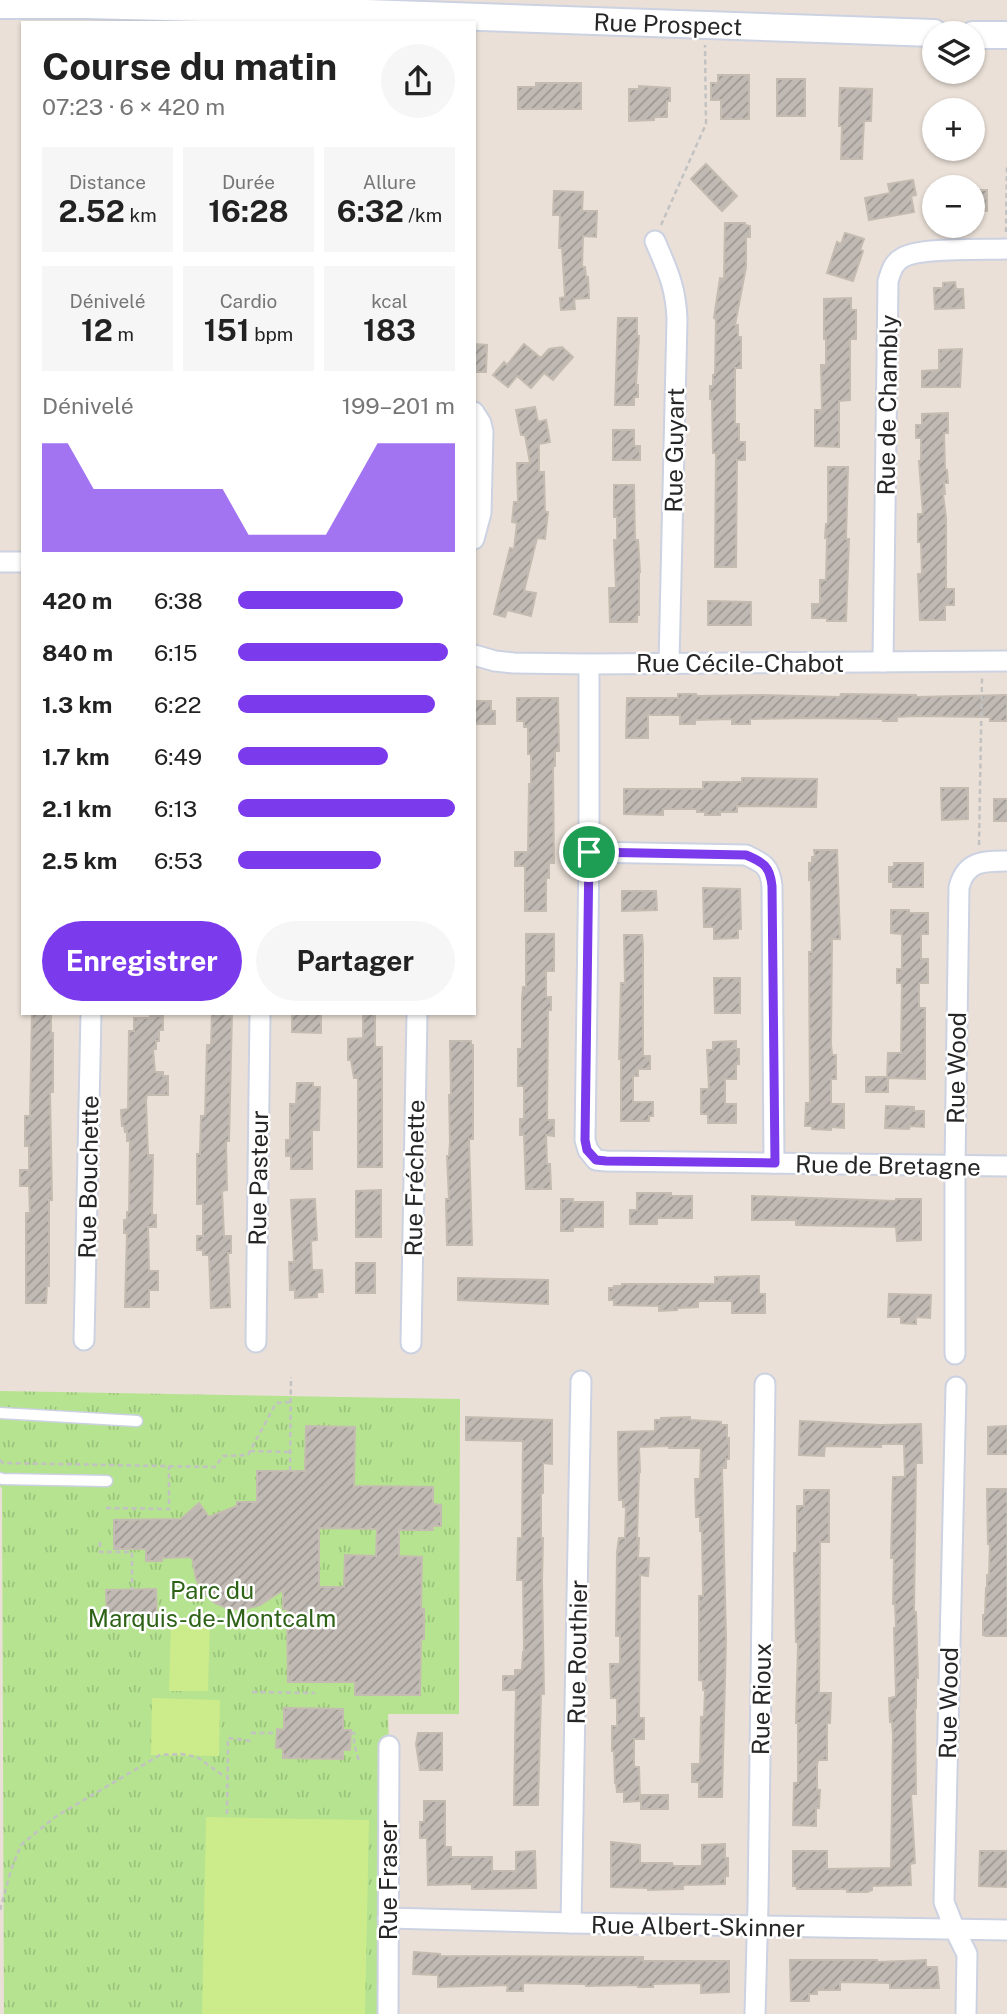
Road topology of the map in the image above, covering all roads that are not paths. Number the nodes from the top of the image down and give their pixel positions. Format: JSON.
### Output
{"nodes":[{"id":1,"x":0,"y":5,"type":"edge"},
{"id":2,"x":108,"y":7,"type":"edge"},
{"id":3,"x":244,"y":16,"type":"edge"},
{"id":4,"x":410,"y":19,"type":"edge"},
{"id":5,"x":922,"y":33,"type":"edge"},
{"id":6,"x":985,"y":35,"type":"edge"},
{"id":7,"x":1007,"y":36,"type":"edge"},
{"id":8,"x":655,"y":241,"type":"road end"},
{"id":9,"x":1007,"y":249,"type":"edge"},
{"id":10,"x":476,"y":413,"type":"edge"},
{"id":11,"x":476,"y":532,"type":"edge"},
{"id":12,"x":0,"y":562,"type":"edge"},
{"id":13,"x":21,"y":562,"type":"edge"},
{"id":14,"x":476,"y":656,"type":"edge"},
{"id":15,"x":1007,"y":661,"type":"edge"},
{"id":16,"x":883,"y":662,"type":"junction"},
{"id":17,"x":669,"y":663,"type":"junction"},
{"id":18,"x":589,"y":664,"type":"junction"},
{"id":19,"x":589,"y":852,"type":"junction"},
{"id":20,"x":1007,"y":861,"type":"edge"},
{"id":21,"x":90,"y":1015,"type":"edge"},
{"id":22,"x":261,"y":1015,"type":"edge"},
{"id":23,"x":417,"y":1015,"type":"edge"},
{"id":24,"x":775,"y":1163,"type":"junction"},
{"id":25,"x":954,"y":1165,"type":"junction"},
{"id":26,"x":1007,"y":1166,"type":"edge"},
{"id":27,"x":84,"y":1340,"type":"dead end"},
{"id":28,"x":256,"y":1342,"type":"dead end"},
{"id":29,"x":411,"y":1343,"type":"dead end"},
{"id":30,"x":955,"y":1354,"type":"dead end"},
{"id":31,"x":581,"y":1381,"type":"dead end"},
{"id":32,"x":765,"y":1384,"type":"dead end"},
{"id":33,"x":956,"y":1387,"type":"dead end"},
{"id":34,"x":0,"y":1413,"type":"edge"},
{"id":35,"x":137,"y":1421,"type":"dead end"},
{"id":36,"x":0,"y":1478,"type":"edge"},
{"id":37,"x":107,"y":1481,"type":"dead end"},
{"id":38,"x":389,"y":1746,"type":"dead end"},
{"id":39,"x":388,"y":1918,"type":"junction"},
{"id":40,"x":571,"y":1923,"type":"junction"},
{"id":41,"x":758,"y":1927,"type":"junction"},
{"id":42,"x":954,"y":1930,"type":"junction"},
{"id":43,"x":1007,"y":1930,"type":"edge"},
{"id":44,"x":388,"y":2014,"type":"edge"},
{"id":45,"x":755,"y":2014,"type":"edge"},
{"id":46,"x":966,"y":2014,"type":"edge"}],
"edges":[{"from":1,"to":2,"type":"street","name":"Rue Prospect"},
{"from":2,"to":3,"type":"street","name":"Rue Prospect"},
{"from":3,"to":4,"type":"street","name":"Rue Prospect"},
{"from":4,"to":5,"type":"street","name":"Rue Prospect"},
{"from":6,"to":7,"type":"street"},
{"from":8,"to":17,"type":"street","name":"Rue Guyart"},
{"from":9,"to":16,"type":"street","name":"Rue de Chambly"},
{"from":10,"to":11,"type":"street"},
{"from":12,"to":13,"type":"street"},
{"from":14,"to":18,"type":"street","name":"Rue Cécile-Chabot"},
{"from":15,"to":16,"type":"street","name":"Rue Cécile-Chabot"},
{"from":16,"to":17,"type":"street","name":"Rue Cécile-Chabot"},
{"from":17,"to":18,"type":"street","name":"Rue Cécile-Chabot"},
{"from":18,"to":19,"type":"street","name":"Rue de Bretagne"},
{"from":19,"to":24,"type":"street"},
{"from":19,"to":24,"type":"street","name":"Rue de Bretagne"},
{"from":20,"to":25,"type":"street","name":"Rue Wood"},
{"from":21,"to":27,"type":"street","name":"Rue Bouchette"},
{"from":22,"to":28,"type":"street","name":"Rue Pasteur"},
{"from":23,"to":29,"type":"street","name":"Rue Fréchette"},
{"from":24,"to":25,"type":"street","name":"Rue de Bretagne"},
{"from":25,"to":26,"type":"street","name":"Rue de Bretagne"},
{"from":25,"to":30,"type":"street","name":"Rue Wood"},
{"from":31,"to":40,"type":"street","name":"Rue Routhier"},
{"from":32,"to":41,"type":"street","name":"Rue Rioux"},
{"from":33,"to":42,"type":"street","name":"Rue Wood"},
{"from":34,"to":35,"type":"lane"},
{"from":36,"to":37,"type":"lane"},
{"from":38,"to":39,"type":"street","name":"Rue Fraser"},
{"from":39,"to":40,"type":"street","name":"Rue Albert-Skinner"},
{"from":39,"to":44,"type":"street","name":"Rue Fraser"},
{"from":40,"to":41,"type":"street","name":"Rue Albert-Skinner"},
{"from":41,"to":42,"type":"street","name":"Rue Albert-Skinner"},
{"from":41,"to":45,"type":"street","name":"Rue Rioux"},
{"from":42,"to":43,"type":"street","name":"Rue Albert-Skinner"},
{"from":42,"to":46,"type":"street","name":"Rue Wood"}]}
